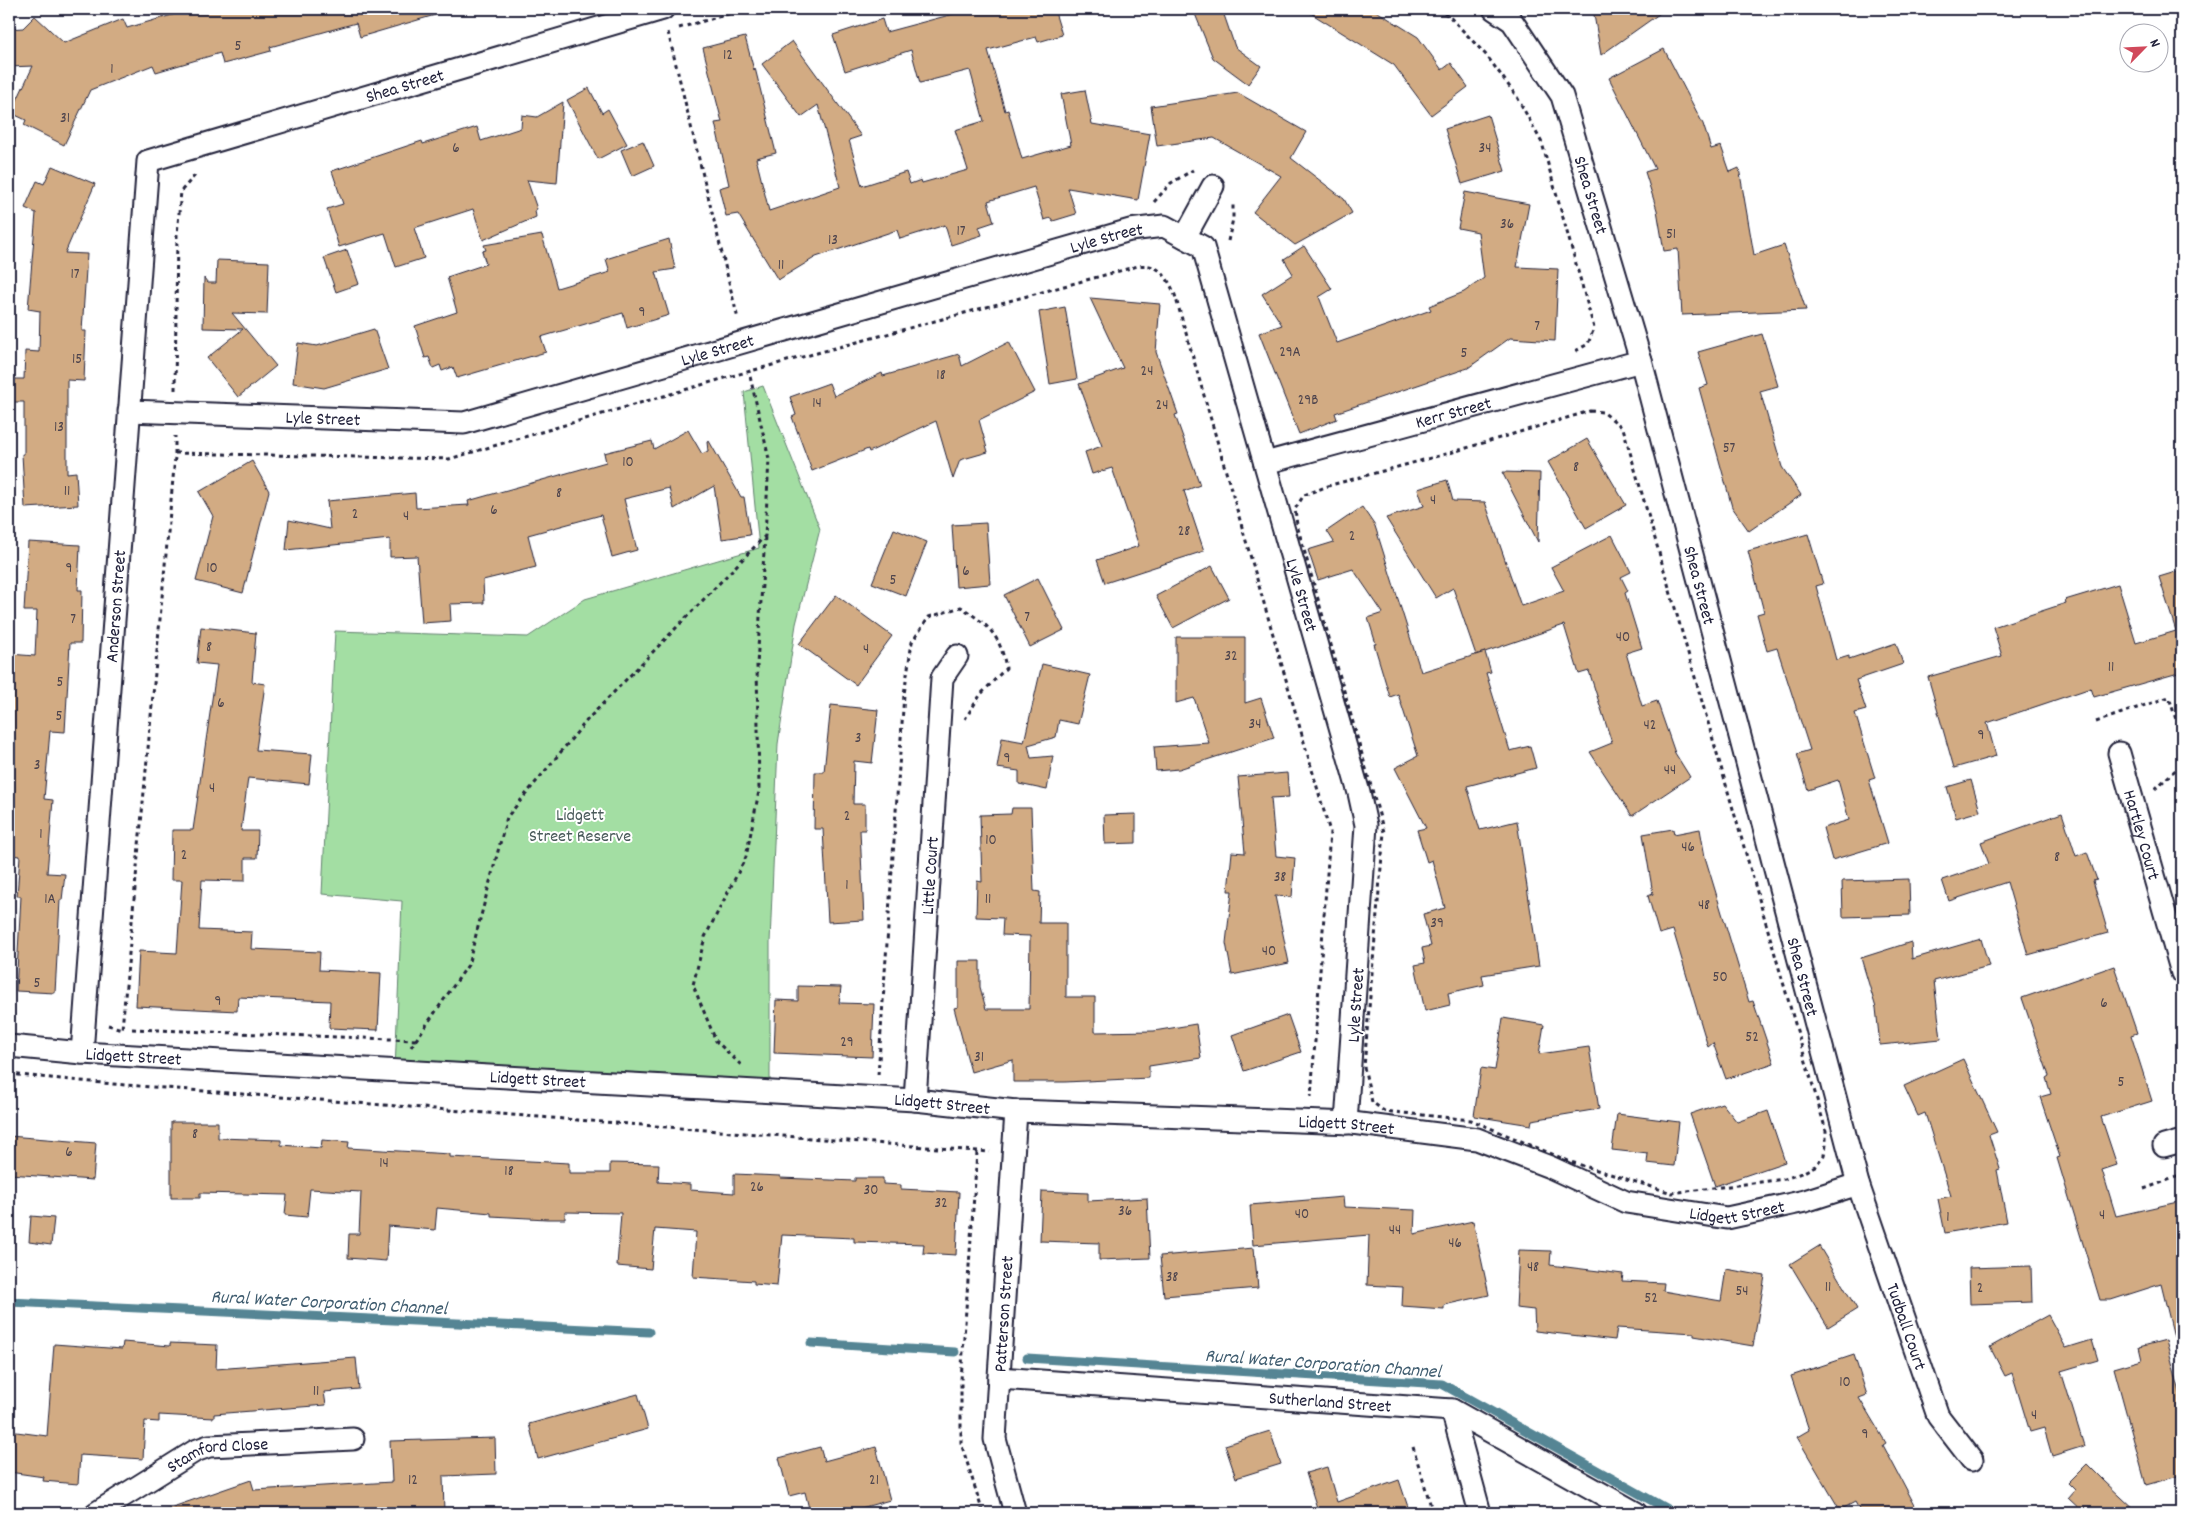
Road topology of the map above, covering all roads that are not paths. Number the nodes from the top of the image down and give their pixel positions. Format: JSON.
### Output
{"nodes":[{"id":1,"x":663,"y":9,"type":"edge"},
{"id":2,"x":1494,"y":9,"type":"edge"},
{"id":3,"x":148,"y":161,"type":"joint"},
{"id":4,"x":1208,"y":177,"type":"road end"},
{"id":5,"x":1185,"y":237,"type":"junction"},
{"id":6,"x":1641,"y":361,"type":"junction"},
{"id":7,"x":130,"y":411,"type":"junction"},
{"id":8,"x":1265,"y":463,"type":"junction"},
{"id":9,"x":957,"y":656,"type":"dead end"},
{"id":10,"x":2119,"y":754,"type":"dead end"},
{"id":11,"x":2182,"y":973,"type":"edge"},
{"id":12,"x":9,"y":1046,"type":"edge"},
{"id":13,"x":82,"y":1053,"type":"junction"},
{"id":14,"x":915,"y":1100,"type":"junction"},
{"id":15,"x":1016,"y":1111,"type":"junction"},
{"id":16,"x":1346,"y":1123,"type":"junction"},
{"id":17,"x":1858,"y":1184,"type":"junction"},
{"id":18,"x":999,"y":1378,"type":"junction"},
{"id":19,"x":1452,"y":1410,"type":"junction"},
{"id":20,"x":353,"y":1439,"type":"dead end"},
{"id":21,"x":1972,"y":1460,"type":"dead end"},
{"id":22,"x":96,"y":1513,"type":"edge"},
{"id":23,"x":1015,"y":1513,"type":"edge"},
{"id":24,"x":1480,"y":1513,"type":"edge"},
{"id":25,"x":1636,"y":1513,"type":"edge"}],
"edges":[{"from":1,"to":3,"type":"street","name":"Shea Street"},
{"from":2,"to":6,"type":"street","name":"Shea Street"},
{"from":3,"to":7,"type":"street","name":"Anderson Street"},
{"from":4,"to":5,"type":"street"},
{"from":5,"to":7,"type":"street","name":"Lyle Street"},
{"from":5,"to":8,"type":"street","name":"Lyle Street"},
{"from":6,"to":8,"type":"street","name":"Kerr Street"},
{"from":6,"to":17,"type":"street","name":"Shea Street"},
{"from":7,"to":13,"type":"street","name":"Anderson Street"},
{"from":8,"to":16,"type":"street","name":"Lyle Street"},
{"from":9,"to":14,"type":"street","name":"Little Court"},
{"from":10,"to":11,"type":"street","name":"Hartley Court"},
{"from":12,"to":13,"type":"street","name":"Lidgett Street"},
{"from":13,"to":14,"type":"street","name":"Lidgett Street"},
{"from":14,"to":15,"type":"street","name":"Lidgett Street"},
{"from":15,"to":16,"type":"street","name":"Lidgett Street"},
{"from":15,"to":18,"type":"street","name":"Patterson Street"},
{"from":16,"to":17,"type":"street","name":"Lidgett Street"},
{"from":17,"to":21,"type":"street","name":"Tudball Court"},
{"from":18,"to":19,"type":"street","name":"Sutherland Street"},
{"from":18,"to":23,"type":"street","name":"Patterson Street"},
{"from":19,"to":24,"type":"street"},
{"from":19,"to":25,"type":"street","name":"Sutherland Street"},
{"from":20,"to":22,"type":"street","name":"Stamford Close"}]}
